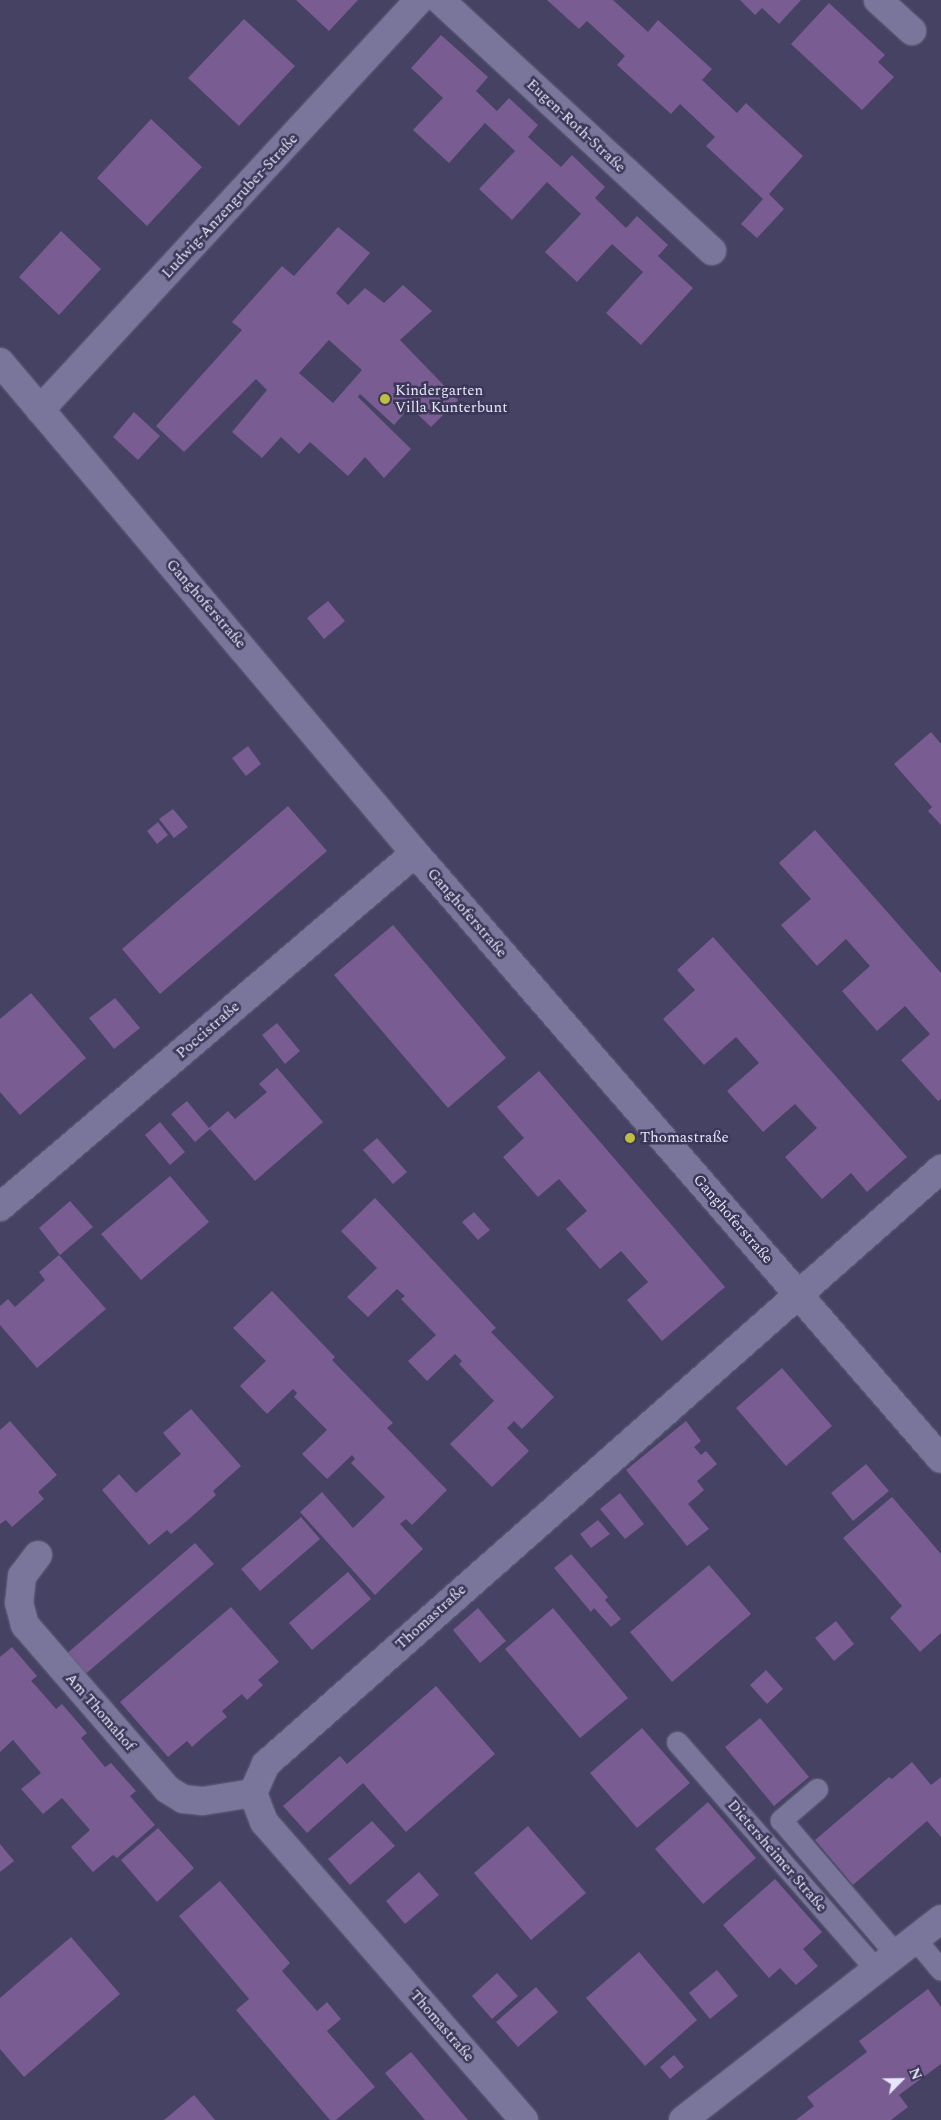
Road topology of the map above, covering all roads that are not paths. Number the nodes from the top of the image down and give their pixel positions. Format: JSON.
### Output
{"nodes":[{"id":1,"x":420,"y":0,"type":"edge"},
{"id":2,"x":440,"y":0,"type":"edge"},
{"id":3,"x":878,"y":0,"type":"edge"},
{"id":4,"x":912,"y":31,"type":"dead end"},
{"id":5,"x":712,"y":251,"type":"dead end"},
{"id":6,"x":0,"y":362,"type":"edge"},
{"id":7,"x":40,"y":410,"type":"junction"},
{"id":8,"x":415,"y":853,"type":"junction"},
{"id":9,"x":941,"y":1169,"type":"edge"},
{"id":10,"x":0,"y":1207,"type":"edge"},
{"id":11,"x":798,"y":1294,"type":"junction"},
{"id":12,"x":941,"y":1459,"type":"edge"},
{"id":13,"x":38,"y":1555,"type":"dead end"},
{"id":14,"x":677,"y":1742,"type":"dead end"},
{"id":15,"x":817,"y":1789,"type":"dead end"},
{"id":16,"x":253,"y":1792,"type":"junction"},
{"id":17,"x":941,"y":1919,"type":"edge"},
{"id":18,"x":896,"y":1954,"type":"junction"},
{"id":19,"x":941,"y":1970,"type":"edge"},
{"id":20,"x":524,"y":2120,"type":"edge"},
{"id":21,"x":683,"y":2120,"type":"edge"}],
"edges":[{"from":1,"to":7,"type":"street","name":"Ludwig-Anzengruber-Straße"},
{"from":2,"to":5,"type":"street","name":"Eugen-Roth-Straße"},
{"from":3,"to":4,"type":"street"},
{"from":6,"to":7,"type":"street","name":"Ganghoferstraße"},
{"from":7,"to":8,"type":"street","name":"Ganghoferstraße"},
{"from":8,"to":10,"type":"street","name":"Poccistraße"},
{"from":8,"to":11,"type":"street","name":"Ganghoferstraße"},
{"from":9,"to":11,"type":"street","name":"Thomastraße"},
{"from":11,"to":12,"type":"street","name":"Ganghoferstraße"},
{"from":11,"to":16,"type":"street","name":"Thomastraße"},
{"from":13,"to":16,"type":"street","name":"Am Thomahof"},
{"from":14,"to":18,"type":"lane","name":"Dietersheimer Straße"},
{"from":15,"to":18,"type":"lane"},
{"from":16,"to":20,"type":"street","name":"Thomastraße"},
{"from":17,"to":18,"type":"street"},
{"from":18,"to":19,"type":"lane"},
{"from":18,"to":21,"type":"street"}]}
